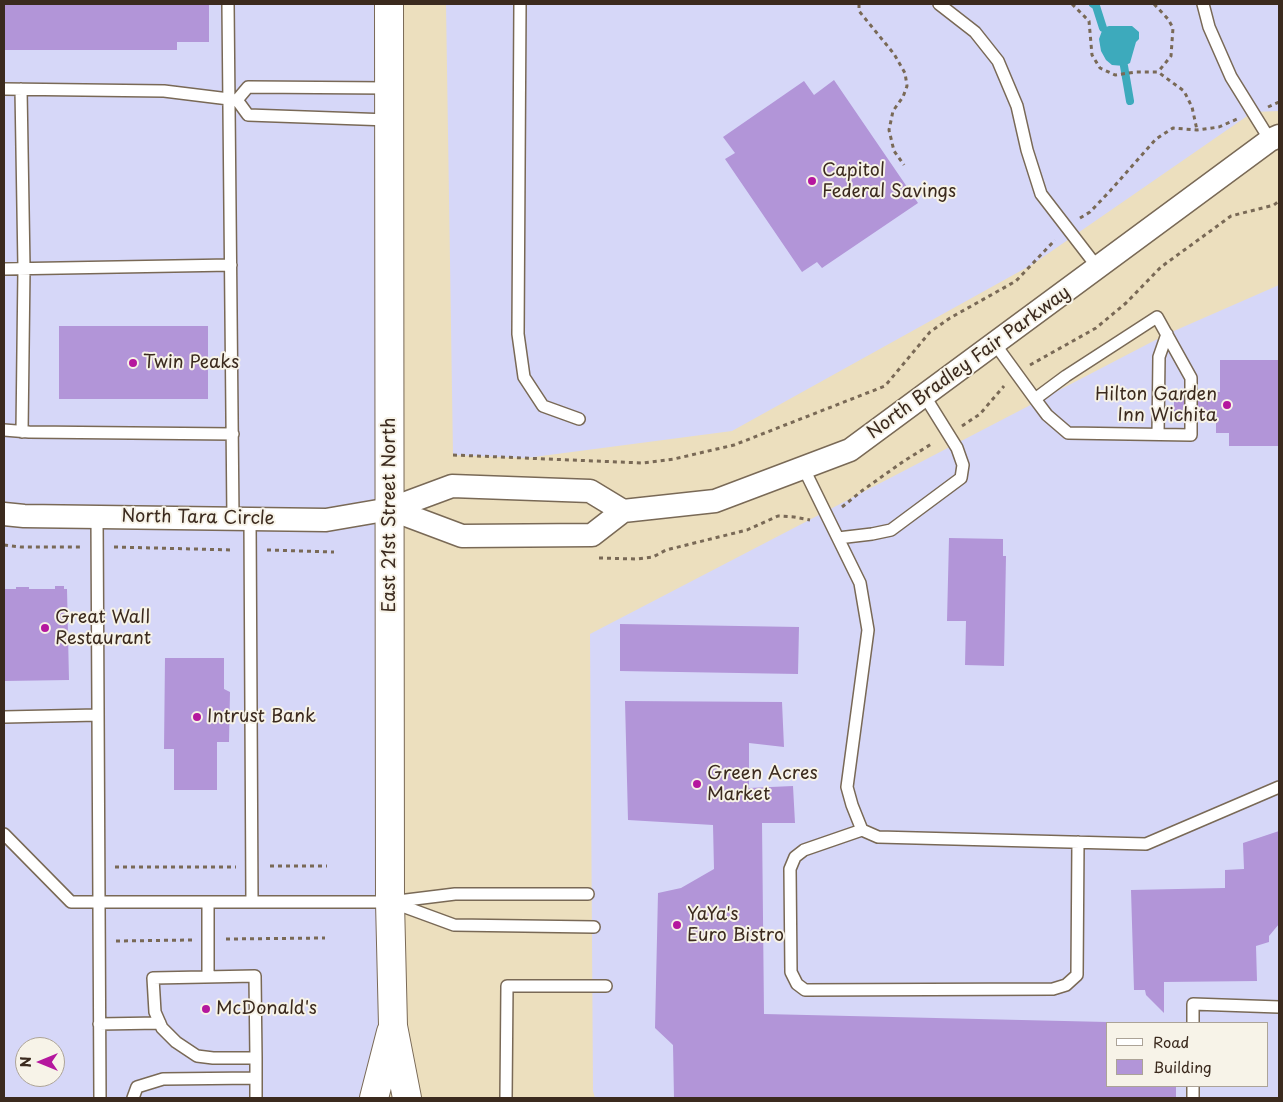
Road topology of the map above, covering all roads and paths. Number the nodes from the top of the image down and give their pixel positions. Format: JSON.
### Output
{"nodes":[{"id":1,"x":228,"y":4,"type":"edge"},
{"id":2,"x":389,"y":4,"type":"edge"},
{"id":3,"x":520,"y":4,"type":"edge"},
{"id":4,"x":859,"y":4,"type":"edge"},
{"id":5,"x":939,"y":4,"type":"edge"},
{"id":6,"x":1072,"y":4,"type":"edge"},
{"id":7,"x":1154,"y":4,"type":"edge"},
{"id":8,"x":1203,"y":4,"type":"edge"},
{"id":9,"x":1158,"y":72,"type":"junction"},
{"id":10,"x":388,"y":88,"type":"junction"},
{"id":11,"x":4,"y":89,"type":"edge"},
{"id":12,"x":21,"y":89,"type":"junction"},
{"id":13,"x":233,"y":100,"type":"junction"},
{"id":14,"x":1279,"y":102,"type":"edge"},
{"id":15,"x":1253,"y":112,"type":"junction"},
{"id":16,"x":389,"y":120,"type":"junction"},
{"id":17,"x":1197,"y":130,"type":"junction"},
{"id":18,"x":1275,"y":138,"type":"edge"},
{"id":19,"x":904,"y":165,"type":"dead end"},
{"id":20,"x":1066,"y":228,"type":"junction"},
{"id":21,"x":231,"y":265,"type":"junction"},
{"id":22,"x":24,"y":268,"type":"junction"},
{"id":23,"x":1098,"y":268,"type":"junction"},
{"id":24,"x":4,"y":269,"type":"edge"},
{"id":25,"x":1167,"y":334,"type":"junction"},
{"id":26,"x":995,"y":344,"type":"junction"},
{"id":27,"x":924,"y":395,"type":"junction"},
{"id":28,"x":1035,"y":399,"type":"junction"},
{"id":29,"x":579,"y":420,"type":"dead end"},
{"id":30,"x":4,"y":430,"type":"edge"},
{"id":31,"x":22,"y":432,"type":"junction"},
{"id":32,"x":233,"y":434,"type":"junction"},
{"id":33,"x":1158,"y":434,"type":"junction"},
{"id":34,"x":453,"y":455,"type":"dead end"},
{"id":35,"x":802,"y":467,"type":"junction"},
{"id":36,"x":390,"y":509,"type":"junction"},
{"id":37,"x":623,"y":511,"type":"junction"},
{"id":38,"x":4,"y":514,"type":"edge"},
{"id":39,"x":97,"y":516,"type":"junction"},
{"id":40,"x":242,"y":519,"type":"junction"},
{"id":41,"x":838,"y":538,"type":"junction"},
{"id":42,"x":4,"y":545,"type":"edge"},
{"id":43,"x":98,"y":547,"type":"junction"},
{"id":44,"x":250,"y":550,"type":"junction"},
{"id":45,"x":334,"y":552,"type":"dead end"},
{"id":46,"x":98,"y":715,"type":"junction"},
{"id":47,"x":4,"y":717,"type":"edge"},
{"id":48,"x":1279,"y":788,"type":"edge"},
{"id":49,"x":862,"y":830,"type":"junction"},
{"id":50,"x":4,"y":834,"type":"edge"},
{"id":51,"x":1078,"y":842,"type":"junction"},
{"id":52,"x":252,"y":866,"type":"junction"},
{"id":53,"x":326,"y":866,"type":"dead end"},
{"id":54,"x":110,"y":867,"type":"dead end"},
{"id":55,"x":588,"y":894,"type":"dead end"},
{"id":56,"x":98,"y":902,"type":"junction"},
{"id":57,"x":208,"y":902,"type":"junction"},
{"id":58,"x":252,"y":902,"type":"junction"},
{"id":59,"x":390,"y":902,"type":"junction"},
{"id":60,"x":594,"y":927,"type":"dead end"},
{"id":61,"x":208,"y":977,"type":"junction"},
{"id":62,"x":606,"y":986,"type":"dead end"},
{"id":63,"x":1279,"y":1007,"type":"edge"},
{"id":64,"x":1193,"y":1022,"type":"edge"},
{"id":65,"x":160,"y":1023,"type":"junction"},
{"id":66,"x":99,"y":1024,"type":"junction"},
{"id":67,"x":393,"y":1026,"type":"junction"},
{"id":68,"x":256,"y":1058,"type":"junction"},
{"id":69,"x":256,"y":1078,"type":"junction"},
{"id":70,"x":100,"y":1098,"type":"edge"},
{"id":71,"x":133,"y":1098,"type":"edge"},
{"id":72,"x":256,"y":1098,"type":"edge"},
{"id":73,"x":374,"y":1098,"type":"edge"},
{"id":74,"x":407,"y":1098,"type":"edge"},
{"id":75,"x":506,"y":1098,"type":"edge"}],
"edges":[{"from":1,"to":13,"type":"lane"},
{"from":2,"to":10,"type":"main road","name":"East 21st Street North"},
{"from":3,"to":29,"type":"lane"},
{"from":4,"to":19,"type":"path"},
{"from":5,"to":20,"type":"lane"},
{"from":6,"to":9,"type":"path"},
{"from":7,"to":9,"type":"path"},
{"from":8,"to":15,"type":"lane"},
{"from":9,"to":17,"type":"path"},
{"from":10,"to":13,"type":"lane"},
{"from":10,"to":16,"type":"main road","name":"East 21st Street North"},
{"from":11,"to":12,"type":"lane"},
{"from":12,"to":13,"type":"lane"},
{"from":12,"to":22,"type":"lane"},
{"from":13,"to":16,"type":"lane"},
{"from":13,"to":21,"type":"lane"},
{"from":14,"to":15,"type":"path"},
{"from":15,"to":17,"type":"path"},
{"from":15,"to":18,"type":"lane"},
{"from":16,"to":36,"type":"main road","name":"East 21st Street North"},
{"from":17,"to":20,"type":"path"},
{"from":18,"to":23,"type":"street","name":"North Bradley Fair Parkway"},
{"from":20,"to":23,"type":"lane"},
{"from":20,"to":34,"type":"path"},
{"from":21,"to":22,"type":"lane"},
{"from":21,"to":32,"type":"lane"},
{"from":22,"to":24,"type":"lane"},
{"from":22,"to":31,"type":"lane"},
{"from":23,"to":26,"type":"street","name":"North Bradley Fair Parkway"},
{"from":25,"to":28,"type":"lane"},
{"from":25,"to":33,"type":"lane"},
{"from":25,"to":33,"type":"lane"},
{"from":26,"to":27,"type":"street","name":"North Bradley Fair Parkway"},
{"from":26,"to":28,"type":"lane"},
{"from":27,"to":35,"type":"street","name":"North Bradley Fair Parkway"},
{"from":27,"to":41,"type":"lane"},
{"from":28,"to":33,"type":"lane"},
{"from":30,"to":31,"type":"lane"},
{"from":31,"to":32,"type":"lane"},
{"from":32,"to":40,"type":"lane"},
{"from":35,"to":37,"type":"street","name":"North Bradley Fair Parkway"},
{"from":35,"to":41,"type":"lane"},
{"from":36,"to":37,"type":"street"},
{"from":36,"to":37,"type":"street"},
{"from":36,"to":40,"type":"street","name":"North Tara Circle"},
{"from":36,"to":59,"type":"main road","name":"East 21st Street North"},
{"from":38,"to":39,"type":"street","name":"North Tara Circle"},
{"from":39,"to":40,"type":"street","name":"North Tara Circle"},
{"from":39,"to":43,"type":"lane"},
{"from":40,"to":44,"type":"lane"},
{"from":41,"to":49,"type":"lane"},
{"from":42,"to":43,"type":"path"},
{"from":43,"to":44,"type":"path"},
{"from":43,"to":46,"type":"lane"},
{"from":44,"to":45,"type":"path"},
{"from":44,"to":52,"type":"lane"},
{"from":46,"to":47,"type":"lane"},
{"from":46,"to":56,"type":"lane"},
{"from":48,"to":51,"type":"lane"},
{"from":49,"to":51,"type":"lane"},
{"from":49,"to":51,"type":"lane"},
{"from":50,"to":56,"type":"lane"},
{"from":52,"to":53,"type":"path"},
{"from":52,"to":54,"type":"path"},
{"from":52,"to":58,"type":"lane"},
{"from":55,"to":59,"type":"lane"},
{"from":56,"to":57,"type":"lane"},
{"from":56,"to":66,"type":"lane"},
{"from":57,"to":58,"type":"lane"},
{"from":57,"to":61,"type":"lane"},
{"from":58,"to":59,"type":"lane"},
{"from":59,"to":60,"type":"lane"},
{"from":59,"to":67,"type":"main road","name":"East 21st Street North"},
{"from":61,"to":65,"type":"lane"},
{"from":61,"to":68,"type":"lane"},
{"from":62,"to":75,"type":"lane"},
{"from":63,"to":64,"type":"lane"},
{"from":65,"to":66,"type":"lane"},
{"from":65,"to":68,"type":"lane"},
{"from":66,"to":70,"type":"lane"},
{"from":67,"to":73,"type":"main road","name":"East 21st Street North"},
{"from":67,"to":74,"type":"main road","name":"East 21st Street North"},
{"from":68,"to":69,"type":"lane"},
{"from":69,"to":71,"type":"lane"},
{"from":69,"to":72,"type":"lane"}]}
